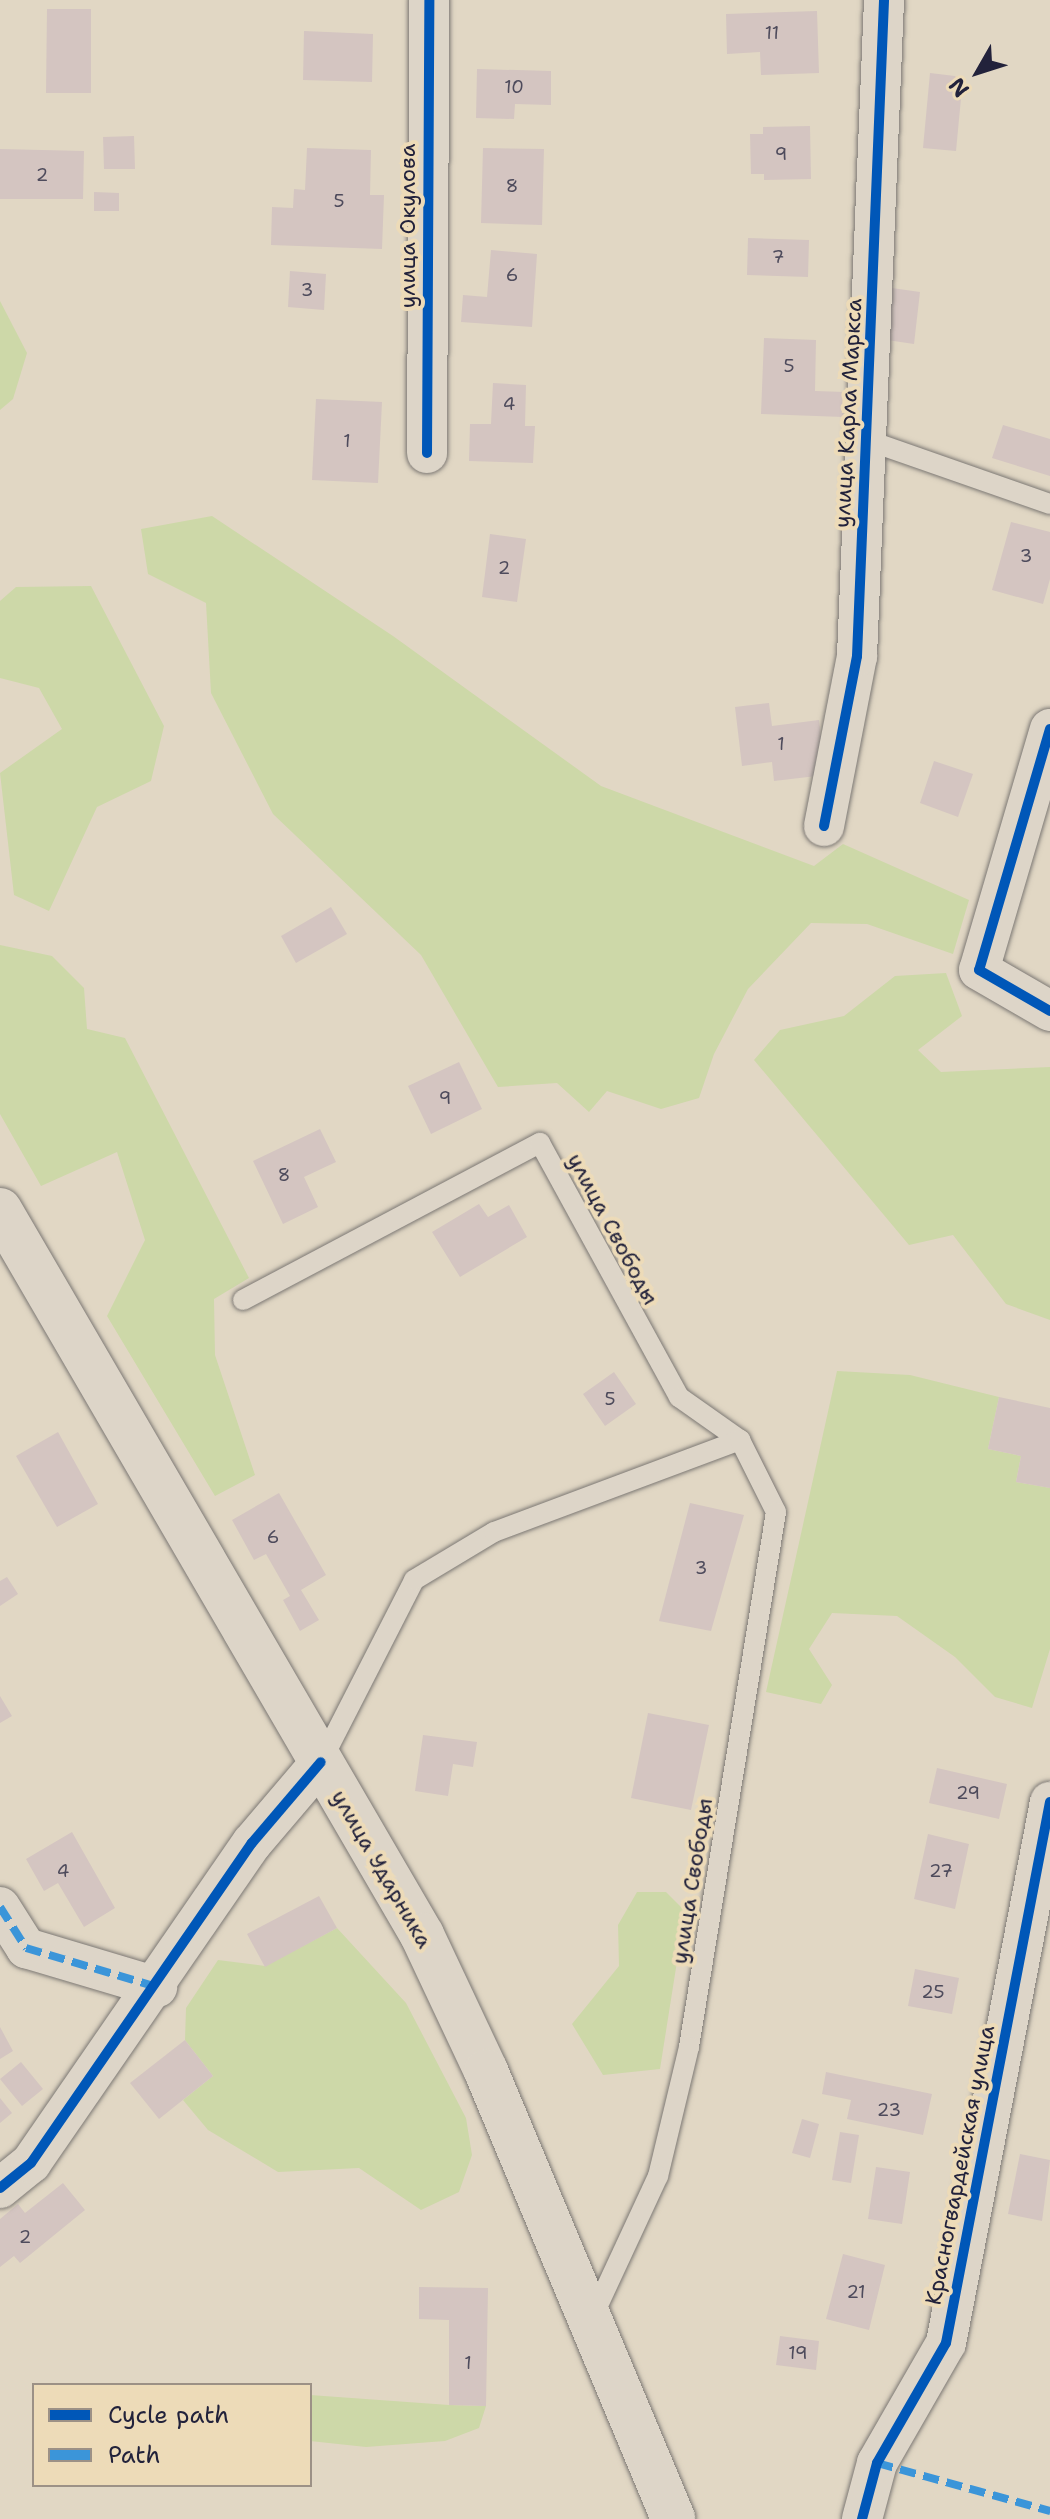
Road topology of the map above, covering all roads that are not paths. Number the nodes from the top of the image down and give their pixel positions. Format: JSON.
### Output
{"nodes":[{"id":1,"x":429,"y":0,"type":"edge"},
{"id":2,"x":884,"y":0,"type":"edge"},
{"id":3,"x":867,"y":440,"type":"junction"},
{"id":4,"x":427,"y":453,"type":"dead end"},
{"id":5,"x":1050,"y":504,"type":"edge"},
{"id":6,"x":1050,"y":729,"type":"edge"},
{"id":7,"x":824,"y":826,"type":"dead end"},
{"id":8,"x":1050,"y":1011,"type":"edge"},
{"id":9,"x":0,"y":1210,"type":"edge"},
{"id":10,"x":243,"y":1300,"type":"dead end"},
{"id":11,"x":740,"y":1440,"type":"junction"},
{"id":12,"x":321,"y":1762,"type":"junction"},
{"id":13,"x":1050,"y":1802,"type":"edge"},
{"id":14,"x":0,"y":1907,"type":"edge"},
{"id":15,"x":157,"y":1987,"type":"junction"},
{"id":16,"x":0,"y":2188,"type":"edge"},
{"id":17,"x":591,"y":2322,"type":"junction"},
{"id":18,"x":673,"y":2519,"type":"edge"},
{"id":19,"x":862,"y":2519,"type":"edge"}],
"edges":[{"from":1,"to":4,"type":"street","name":"улица Окулова"},
{"from":2,"to":3,"type":"street","name":"улица Карла Маркса"},
{"from":3,"to":5,"type":"lane"},
{"from":3,"to":7,"type":"street","name":"улица Карла Маркса"},
{"from":6,"to":8,"type":"street"},
{"from":9,"to":12,"type":"main road","name":"улица Ударника"},
{"from":10,"to":11,"type":"lane","name":"улица Свободы"},
{"from":11,"to":12,"type":"lane"},
{"from":11,"to":17,"type":"lane","name":"улица Свободы"},
{"from":12,"to":15,"type":"street"},
{"from":12,"to":17,"type":"main road","name":"улица Ударника"},
{"from":13,"to":19,"type":"street","name":"Красногвардейская улица"},
{"from":14,"to":15,"type":"street"},
{"from":15,"to":16,"type":"street"},
{"from":17,"to":18,"type":"main road","name":"улица Ударника"}]}
